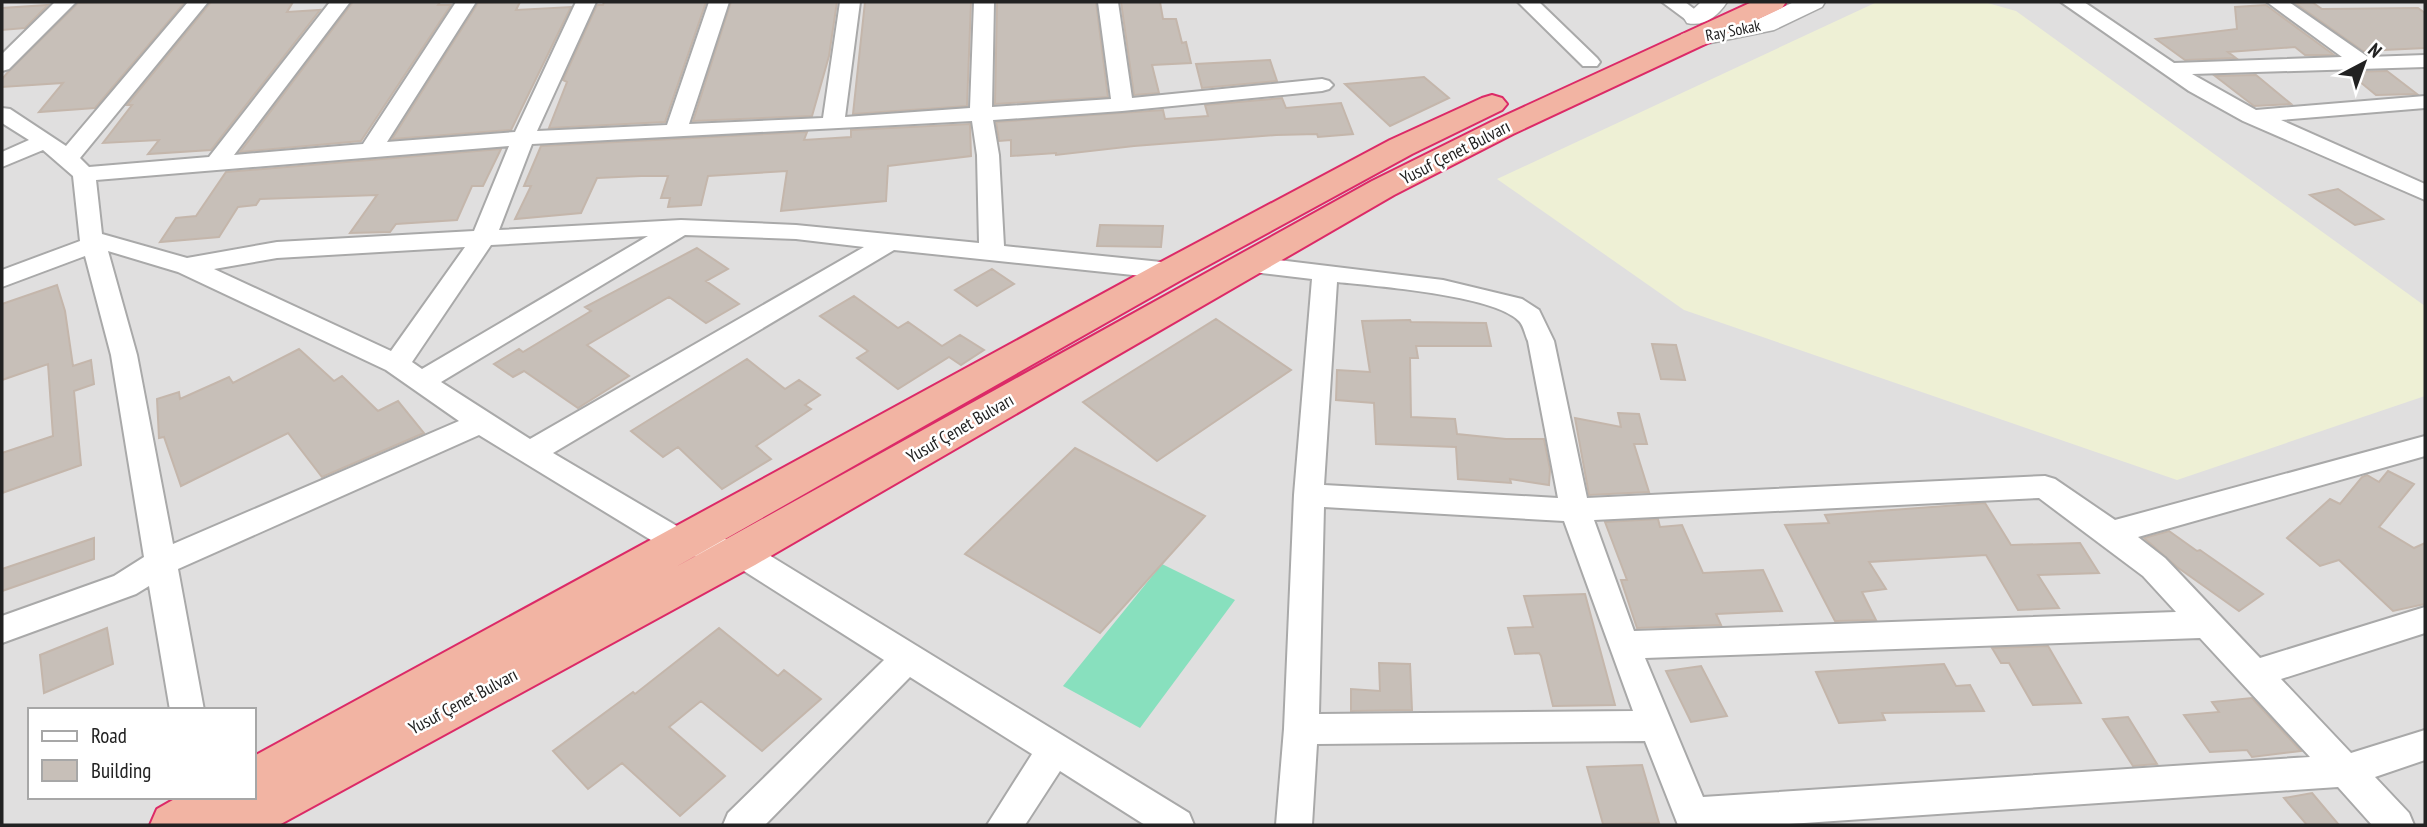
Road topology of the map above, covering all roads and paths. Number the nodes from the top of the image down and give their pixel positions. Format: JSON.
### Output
{"nodes":[{"id":1,"x":66,"y":2,"type":"edge"},
{"id":2,"x":198,"y":2,"type":"edge"},
{"id":3,"x":340,"y":2,"type":"edge"},
{"id":4,"x":466,"y":2,"type":"edge"},
{"id":5,"x":586,"y":2,"type":"edge"},
{"id":6,"x":719,"y":2,"type":"edge"},
{"id":7,"x":850,"y":2,"type":"edge"},
{"id":8,"x":984,"y":2,"type":"edge"},
{"id":9,"x":1108,"y":2,"type":"edge"},
{"id":10,"x":1528,"y":2,"type":"edge"},
{"id":11,"x":1731,"y":2,"type":"edge"},
{"id":12,"x":1773,"y":2,"type":"edge"},
{"id":13,"x":1813,"y":2,"type":"edge"},
{"id":14,"x":2071,"y":2,"type":"edge"},
{"id":15,"x":2277,"y":2,"type":"edge"},
{"id":16,"x":1694,"y":15,"type":"edge"},
{"id":17,"x":2361,"y":61,"type":"junction"},
{"id":18,"x":2425,"y":61,"type":"edge"},
{"id":19,"x":1590,"y":62,"type":"junction"},
{"id":20,"x":2,"y":65,"type":"edge"},
{"id":21,"x":2168,"y":69,"type":"junction"},
{"id":22,"x":1322,"y":85,"type":"dead end"},
{"id":23,"x":2425,"y":102,"type":"edge"},
{"id":24,"x":1122,"y":105,"type":"junction"},
{"id":25,"x":981,"y":112,"type":"junction"},
{"id":26,"x":2,"y":114,"type":"edge"},
{"id":27,"x":2251,"y":116,"type":"junction"},
{"id":28,"x":833,"y":124,"type":"junction"},
{"id":29,"x":676,"y":131,"type":"junction"},
{"id":30,"x":523,"y":138,"type":"junction"},
{"id":31,"x":46,"y":141,"type":"junction"},
{"id":32,"x":371,"y":150,"type":"junction"},
{"id":33,"x":2,"y":160,"type":"edge"},
{"id":34,"x":216,"y":163,"type":"junction"},
{"id":35,"x":76,"y":167,"type":"junction"},
{"id":36,"x":2425,"y":193,"type":"edge"},
{"id":37,"x":681,"y":227,"type":"junction"},
{"id":38,"x":484,"y":237,"type":"junction"},
{"id":39,"x":92,"y":241,"type":"junction"},
{"id":40,"x":891,"y":241,"type":"junction"},
{"id":41,"x":992,"y":252,"type":"junction"},
{"id":42,"x":1245,"y":264,"type":"junction"},
{"id":43,"x":187,"y":266,"type":"junction"},
{"id":44,"x":1171,"y":271,"type":"junction"},
{"id":45,"x":1325,"y":274,"type":"junction"},
{"id":46,"x":2,"y":279,"type":"edge"},
{"id":47,"x":396,"y":364,"type":"junction"},
{"id":48,"x":423,"y":380,"type":"junction"},
{"id":49,"x":481,"y":423,"type":"junction"},
{"id":50,"x":2425,"y":446,"type":"edge"},
{"id":51,"x":531,"y":452,"type":"junction"},
{"id":52,"x":1309,"y":495,"type":"junction"},
{"id":53,"x":1574,"y":510,"type":"junction"},
{"id":54,"x":2111,"y":533,"type":"junction"},
{"id":55,"x":680,"y":543,"type":"junction"},
{"id":56,"x":740,"y":553,"type":"junction"},
{"id":57,"x":160,"y":563,"type":"junction"},
{"id":58,"x":2425,"y":620,"type":"edge"},
{"id":59,"x":2207,"y":624,"type":"junction"},
{"id":60,"x":2,"y":630,"type":"edge"},
{"id":61,"x":1623,"y":645,"type":"junction"},
{"id":62,"x":907,"y":658,"type":"junction"},
{"id":63,"x":2254,"y":674,"type":"junction"},
{"id":64,"x":187,"y":708,"type":"edge"},
{"id":65,"x":1655,"y":726,"type":"junction"},
{"id":66,"x":1301,"y":729,"type":"junction"},
{"id":67,"x":2425,"y":745,"type":"edge"},
{"id":68,"x":1052,"y":751,"type":"junction"},
{"id":69,"x":2425,"y":766,"type":"edge"},
{"id":70,"x":2345,"y":771,"type":"junction"},
{"id":71,"x":256,"y":780,"type":"edge"},
{"id":72,"x":256,"y":788,"type":"edge"},
{"id":73,"x":233,"y":799,"type":"edge"},
{"id":74,"x":208,"y":811,"type":"edge"},
{"id":75,"x":1695,"y":820,"type":"edge"},
{"id":76,"x":741,"y":825,"type":"edge"},
{"id":77,"x":1005,"y":825,"type":"edge"},
{"id":78,"x":1175,"y":825,"type":"edge"},
{"id":79,"x":1294,"y":825,"type":"edge"},
{"id":80,"x":2396,"y":825,"type":"edge"}],
"edges":[{"from":1,"to":20,"type":"street"},
{"from":2,"to":35,"type":"street"},
{"from":3,"to":34,"type":"street"},
{"from":4,"to":32,"type":"street"},
{"from":5,"to":30,"type":"street"},
{"from":6,"to":29,"type":"street"},
{"from":7,"to":28,"type":"street"},
{"from":8,"to":25,"type":"street"},
{"from":9,"to":24,"type":"street"},
{"from":10,"to":19,"type":"street"},
{"from":11,"to":16,"type":"highway"},
{"from":12,"to":16,"type":"highway"},
{"from":13,"to":16,"type":"street","name":"Ray Sokak"},
{"from":14,"to":21,"type":"street"},
{"from":15,"to":17,"type":"street"},
{"from":16,"to":19,"type":"highway","name":"Yusuf Çenet Bulvarı"},
{"from":16,"to":42,"type":"highway","name":"Yusuf Çenet Bulvarı"},
{"from":17,"to":18,"type":"street"},
{"from":17,"to":21,"type":"street"},
{"from":19,"to":44,"type":"highway","name":"Yusuf Çenet Bulvarı"},
{"from":21,"to":27,"type":"street"},
{"from":22,"to":24,"type":"street"},
{"from":23,"to":27,"type":"street"},
{"from":24,"to":25,"type":"street"},
{"from":25,"to":28,"type":"street"},
{"from":25,"to":41,"type":"street"},
{"from":26,"to":31,"type":"street"},
{"from":27,"to":36,"type":"street"},
{"from":28,"to":29,"type":"street"},
{"from":29,"to":30,"type":"street"},
{"from":30,"to":32,"type":"street"},
{"from":30,"to":38,"type":"street"},
{"from":31,"to":33,"type":"street"},
{"from":31,"to":35,"type":"street"},
{"from":32,"to":34,"type":"street"},
{"from":34,"to":35,"type":"street"},
{"from":35,"to":39,"type":"street"},
{"from":37,"to":38,"type":"street"},
{"from":37,"to":40,"type":"street"},
{"from":37,"to":48,"type":"street"},
{"from":38,"to":43,"type":"street"},
{"from":38,"to":47,"type":"street"},
{"from":39,"to":43,"type":"street"},
{"from":39,"to":46,"type":"street"},
{"from":39,"to":57,"type":"street"},
{"from":40,"to":41,"type":"street"},
{"from":40,"to":51,"type":"street"},
{"from":41,"to":44,"type":"street"},
{"from":42,"to":45,"type":"street"},
{"from":42,"to":56,"type":"highway","name":"Yusuf Çenet Bulvarı"},
{"from":43,"to":47,"type":"street"},
{"from":44,"to":55,"type":"highway","name":"Yusuf Çenet Bulvarı"},
{"from":45,"to":52,"type":"street"},
{"from":45,"to":53,"type":"street"},
{"from":47,"to":48,"type":"street"},
{"from":48,"to":49,"type":"street"},
{"from":49,"to":51,"type":"street"},
{"from":49,"to":57,"type":"street"},
{"from":50,"to":54,"type":"street"},
{"from":51,"to":55,"type":"street"},
{"from":52,"to":53,"type":"street"},
{"from":52,"to":66,"type":"street"},
{"from":53,"to":54,"type":"street"},
{"from":53,"to":61,"type":"street"},
{"from":54,"to":59,"type":"street"},
{"from":55,"to":56,"type":"street"},
{"from":55,"to":71,"type":"highway","name":"Yusuf Çenet Bulvarı"},
{"from":56,"to":62,"type":"street"},
{"from":56,"to":72,"type":"highway","name":"Yusuf Çenet Bulvarı"},
{"from":57,"to":60,"type":"street"},
{"from":57,"to":64,"type":"street"},
{"from":58,"to":63,"type":"street"},
{"from":59,"to":61,"type":"street"},
{"from":59,"to":63,"type":"street"},
{"from":61,"to":65,"type":"street"},
{"from":62,"to":68,"type":"street"},
{"from":62,"to":76,"type":"street"},
{"from":63,"to":70,"type":"street"},
{"from":65,"to":66,"type":"street"},
{"from":65,"to":75,"type":"street"},
{"from":66,"to":79,"type":"street"},
{"from":67,"to":70,"type":"street"},
{"from":68,"to":77,"type":"street"},
{"from":68,"to":78,"type":"street"},
{"from":69,"to":70,"type":"street"},
{"from":70,"to":75,"type":"street"},
{"from":70,"to":80,"type":"street"},
{"from":73,"to":74,"type":"highway","name":"Yusuf Çenet Bulvarı"}]}
